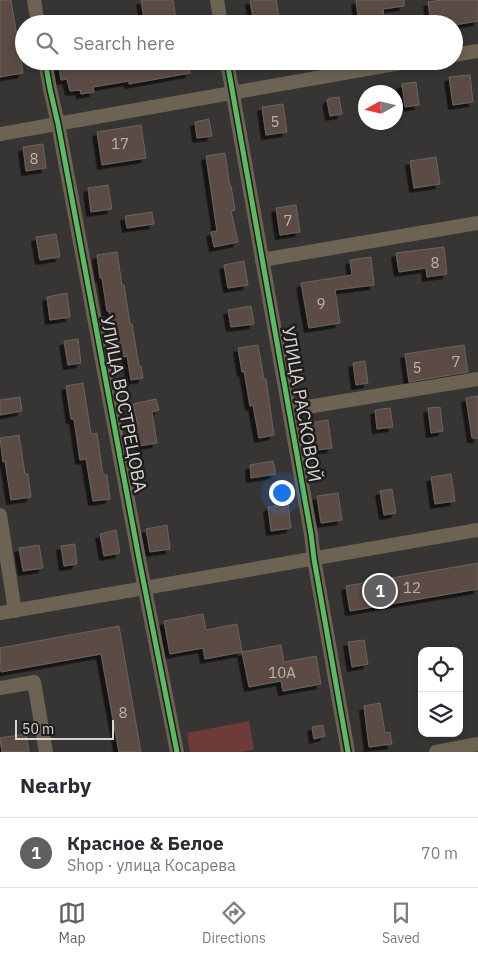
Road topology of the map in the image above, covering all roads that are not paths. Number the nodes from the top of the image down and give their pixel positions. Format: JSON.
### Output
{"nodes":[{"id":1,"x":34,"y":0,"type":"edge"},
{"id":2,"x":217,"y":0,"type":"edge"},
{"id":3,"x":36,"y":15,"type":"edge"},
{"id":4,"x":220,"y":15,"type":"edge"},
{"id":5,"x":478,"y":51,"type":"edge"},
{"id":6,"x":463,"y":54,"type":"edge"},
{"id":7,"x":47,"y":70,"type":"edge"},
{"id":8,"x":228,"y":70,"type":"edge"},
{"id":9,"x":363,"y":70,"type":"edge"},
{"id":10,"x":232,"y":94,"type":"junction"},
{"id":11,"x":58,"y":124,"type":"junction"},
{"id":12,"x":0,"y":134,"type":"edge"},
{"id":13,"x":478,"y":223,"type":"edge"},
{"id":14,"x":262,"y":260,"type":"junction"},
{"id":15,"x":478,"y":379,"type":"edge"},
{"id":16,"x":289,"y":410,"type":"junction"},
{"id":17,"x":0,"y":514,"type":"edge"},
{"id":18,"x":478,"y":530,"type":"edge"},
{"id":19,"x":314,"y":559,"type":"junction"},
{"id":20,"x":144,"y":588,"type":"junction"},
{"id":21,"x":15,"y":611,"type":"junction"},
{"id":22,"x":0,"y":613,"type":"edge"},
{"id":23,"x":0,"y":688,"type":"edge"},
{"id":24,"x":478,"y":744,"type":"edge"},
{"id":25,"x":46,"y":752,"type":"edge"},
{"id":26,"x":177,"y":752,"type":"edge"},
{"id":27,"x":348,"y":752,"type":"edge"},
{"id":28,"x":436,"y":752,"type":"edge"}],
"edges":[{"from":1,"to":3,"type":"street"},
{"from":2,"to":4,"type":"street"},
{"from":5,"to":6,"type":"street"},
{"from":7,"to":11,"type":"street","name":"УЛИЦА ВОСТРЕЦОВА"},
{"from":8,"to":10,"type":"street","name":"УЛИЦА РАСКОВОЙ"},
{"from":9,"to":10,"type":"street"},
{"from":10,"to":11,"type":"street"},
{"from":10,"to":14,"type":"street","name":"УЛИЦА РАСКОВОЙ"},
{"from":11,"to":12,"type":"street"},
{"from":11,"to":20,"type":"street","name":"УЛИЦА ВОСТРЕЦОВА"},
{"from":13,"to":14,"type":"street"},
{"from":14,"to":16,"type":"street","name":"УЛИЦА РАСКОВОЙ"},
{"from":15,"to":16,"type":"street"},
{"from":16,"to":19,"type":"street","name":"УЛИЦА РАСКОВОЙ"},
{"from":17,"to":21,"type":"street"},
{"from":18,"to":19,"type":"street"},
{"from":19,"to":20,"type":"street"},
{"from":19,"to":27,"type":"street","name":"УЛИЦА РАСКОВОЙ"},
{"from":20,"to":21,"type":"street"},
{"from":20,"to":26,"type":"street","name":"УЛИЦА ВОСТРЕЦОВА"},
{"from":21,"to":22,"type":"street"},
{"from":23,"to":25,"type":"street"},
{"from":24,"to":28,"type":"street"}]}
